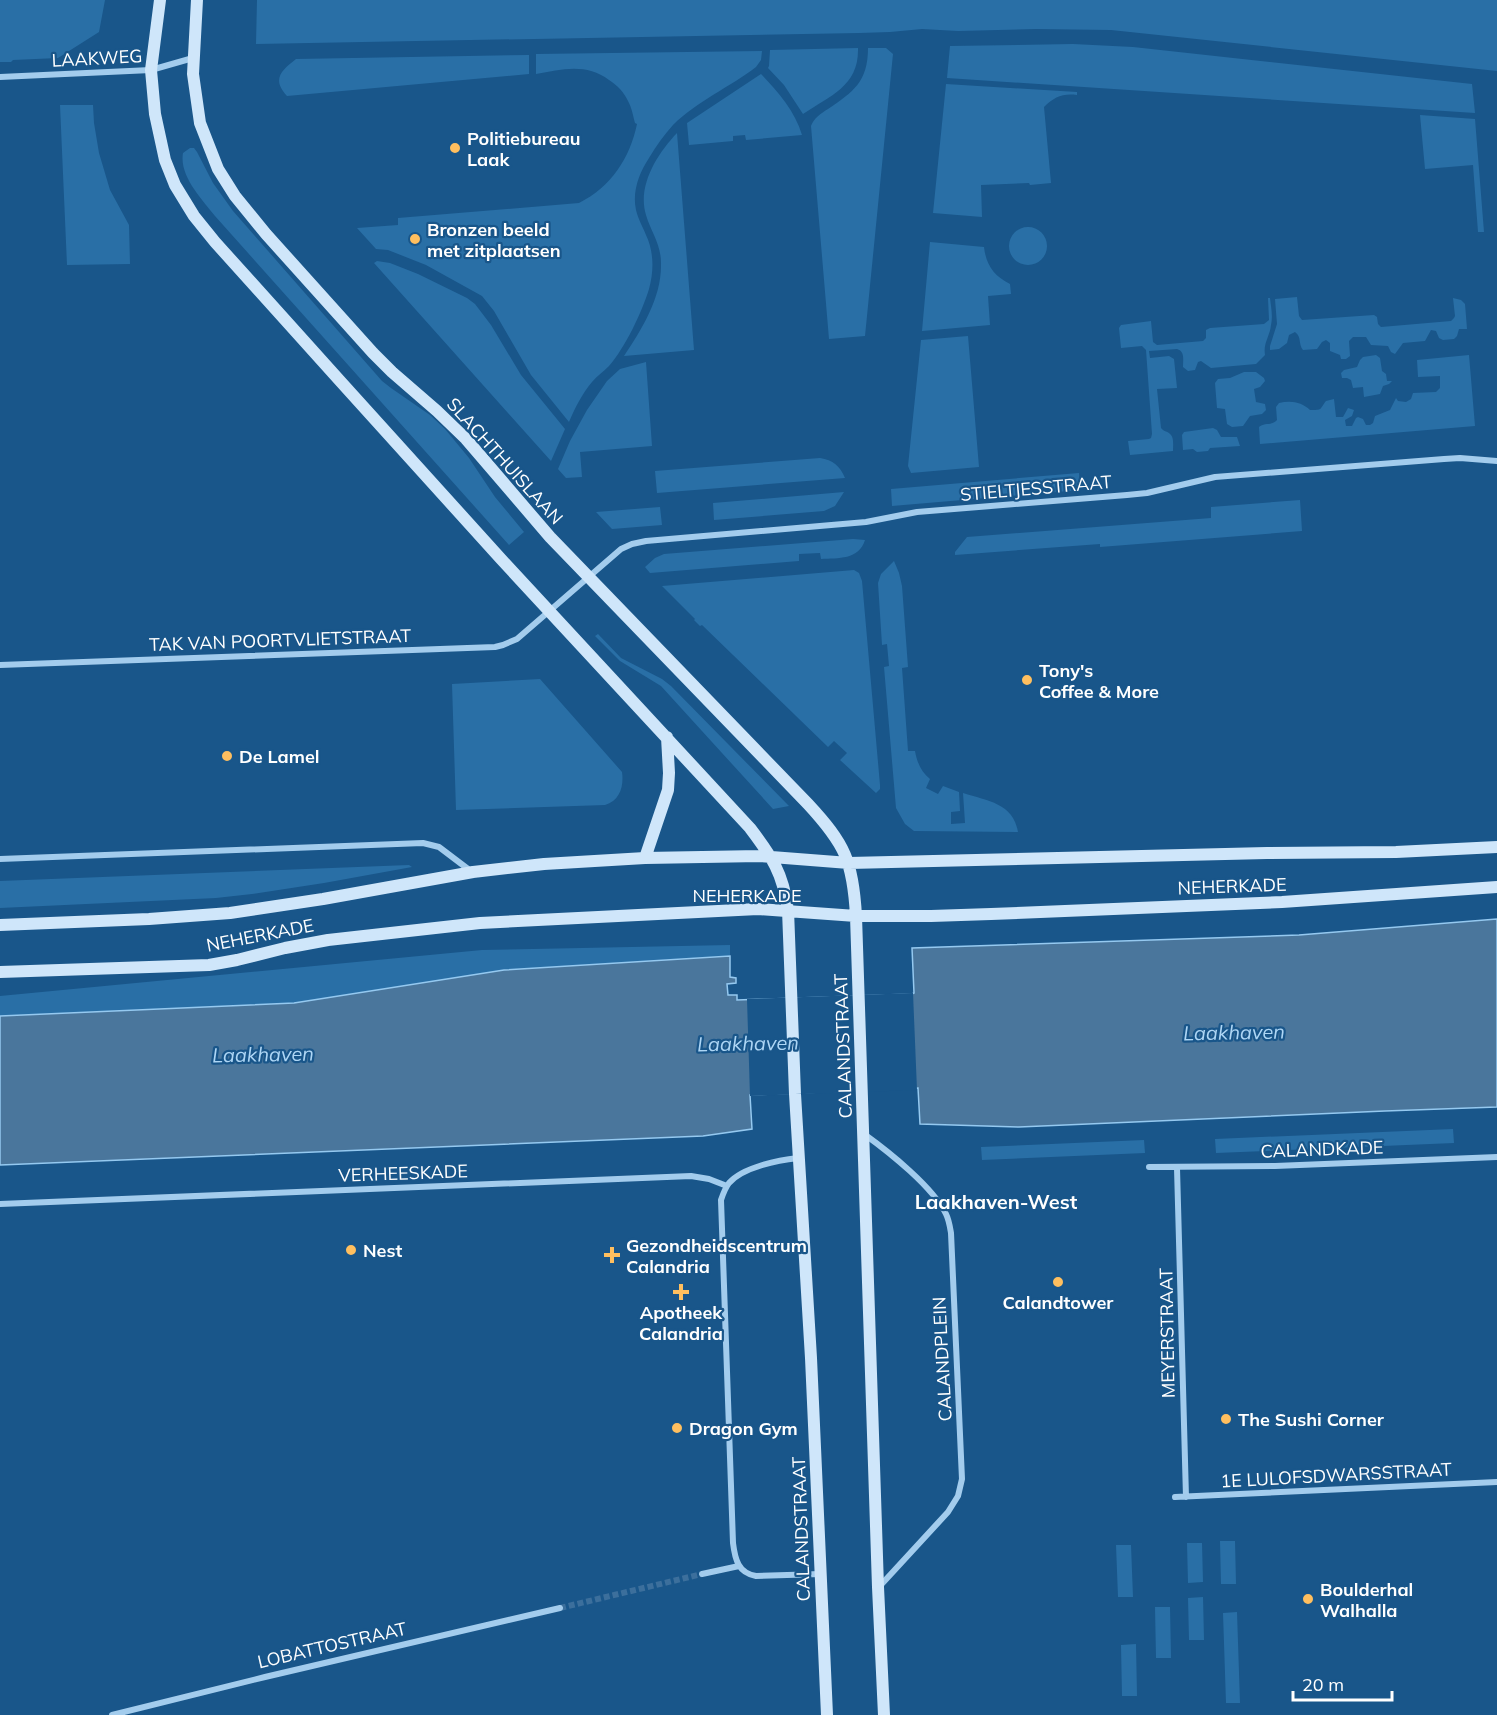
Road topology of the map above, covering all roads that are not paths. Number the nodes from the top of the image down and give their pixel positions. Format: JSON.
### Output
{"nodes":[{"id":1,"x":160,"y":0,"type":"edge"},
{"id":2,"x":197,"y":0,"type":"edge"},
{"id":3,"x":194,"y":58,"type":"junction"},
{"id":4,"x":151,"y":70,"type":"junction"},
{"id":5,"x":0,"y":77,"type":"edge"},
{"id":6,"x":1497,"y":461,"type":"edge"},
{"id":7,"x":588,"y":577,"type":"junction"},
{"id":8,"x":549,"y":611,"type":"junction"},
{"id":9,"x":0,"y":665,"type":"edge"},
{"id":10,"x":667,"y":737,"type":"junction"},
{"id":11,"x":1497,"y":848,"type":"edge"},
{"id":12,"x":771,"y":857,"type":"junction"},
{"id":13,"x":645,"y":858,"type":"junction"},
{"id":14,"x":0,"y":859,"type":"edge"},
{"id":15,"x":849,"y":863,"type":"junction"},
{"id":16,"x":473,"y":872,"type":"junction"},
{"id":17,"x":1497,"y":888,"type":"edge"},
{"id":18,"x":788,"y":910,"type":"junction"},
{"id":19,"x":856,"y":916,"type":"junction"},
{"id":20,"x":0,"y":925,"type":"edge"},
{"id":21,"x":0,"y":972,"type":"edge"},
{"id":22,"x":864,"y":1134,"type":"junction"},
{"id":23,"x":1497,"y":1157,"type":"edge"},
{"id":24,"x":798,"y":1158,"type":"junction"},
{"id":25,"x":1149,"y":1167,"type":"dead end"},
{"id":26,"x":1177,"y":1168,"type":"junction"},
{"id":27,"x":727,"y":1186,"type":"junction"},
{"id":28,"x":0,"y":1204,"type":"edge"},
{"id":29,"x":1497,"y":1482,"type":"edge"},
{"id":30,"x":1176,"y":1497,"type":"dead end"},
{"id":31,"x":1186,"y":1497,"type":"junction"},
{"id":32,"x":739,"y":1566,"type":"junction"},
{"id":33,"x":702,"y":1574,"type":"tunnel mouth"},
{"id":34,"x":821,"y":1574,"type":"junction"},
{"id":35,"x":878,"y":1587,"type":"junction"},
{"id":36,"x":560,"y":1608,"type":"tunnel mouth"},
{"id":37,"x":112,"y":1715,"type":"edge"},
{"id":38,"x":827,"y":1715,"type":"edge"},
{"id":39,"x":884,"y":1715,"type":"edge"}],
"edges":[{"from":1,"to":4,"type":"main road"},
{"from":2,"to":3,"type":"main road","name":"SLACHTHUISLAAN"},
{"from":3,"to":4,"type":"street","name":"LAAKWEG"},
{"from":3,"to":7,"type":"main road","name":"SLACHTHUISLAAN"},
{"from":4,"to":5,"type":"street","name":"LAAKWEG"},
{"from":4,"to":8,"type":"main road"},
{"from":6,"to":7,"type":"street","name":"STIELTJESSTRAAT"},
{"from":7,"to":8,"type":"street","name":"TAK VAN POORTVLIETSTRAAT"},
{"from":7,"to":15,"type":"main road","name":"SLACHTHUISLAAN"},
{"from":8,"to":9,"type":"street","name":"TAK VAN POORTVLIETSTRAAT"},
{"from":8,"to":10,"type":"main road"},
{"from":10,"to":12,"type":"main road"},
{"from":10,"to":13,"type":"main road"},
{"from":11,"to":15,"type":"main road","name":"NEHERKADE"},
{"from":12,"to":13,"type":"main road","name":"NEHERKADE"},
{"from":12,"to":15,"type":"main road","name":"NEHERKADE"},
{"from":12,"to":18,"type":"main road"},
{"from":13,"to":16,"type":"main road","name":"NEHERKADE"},
{"from":14,"to":16,"type":"street"},
{"from":15,"to":19,"type":"main road","name":"SLACHTHUISLAAN"},
{"from":16,"to":20,"type":"main road","name":"NEHERKADE"},
{"from":17,"to":19,"type":"main road","name":"NEHERKADE"},
{"from":18,"to":19,"type":"main road","name":"NEHERKADE"},
{"from":18,"to":21,"type":"main road","name":"NEHERKADE"},
{"from":18,"to":24,"type":"main road","name":"CALANDSTRAAT"},
{"from":19,"to":22,"type":"main road","name":"CALANDSTRAAT"},
{"from":22,"to":35,"type":"main road","name":"CALANDSTRAAT"},
{"from":22,"to":35,"type":"street","name":"CALANDPLEIN"},
{"from":23,"to":26,"type":"street","name":"CALANDKADE"},
{"from":24,"to":27,"type":"street"},
{"from":24,"to":34,"type":"main road","name":"CALANDSTRAAT"},
{"from":25,"to":26,"type":"street","name":"CALANDKADE"},
{"from":26,"to":31,"type":"street","name":"MEYERSTRAAT"},
{"from":27,"to":28,"type":"street","name":"VERHEESKADE"},
{"from":27,"to":32,"type":"street"},
{"from":29,"to":31,"type":"street","name":"1E LULOFSDWARSSTRAAT"},
{"from":30,"to":31,"type":"street","name":"1E LULOFSDWARSSTRAAT"},
{"from":32,"to":33,"type":"street"},
{"from":32,"to":34,"type":"street"},
{"from":34,"to":38,"type":"main road","name":"CALANDSTRAAT"},
{"from":35,"to":39,"type":"main road","name":"CALANDSTRAAT"},
{"from":36,"to":37,"type":"street","name":"LOBATTOSTRAAT"}]}
